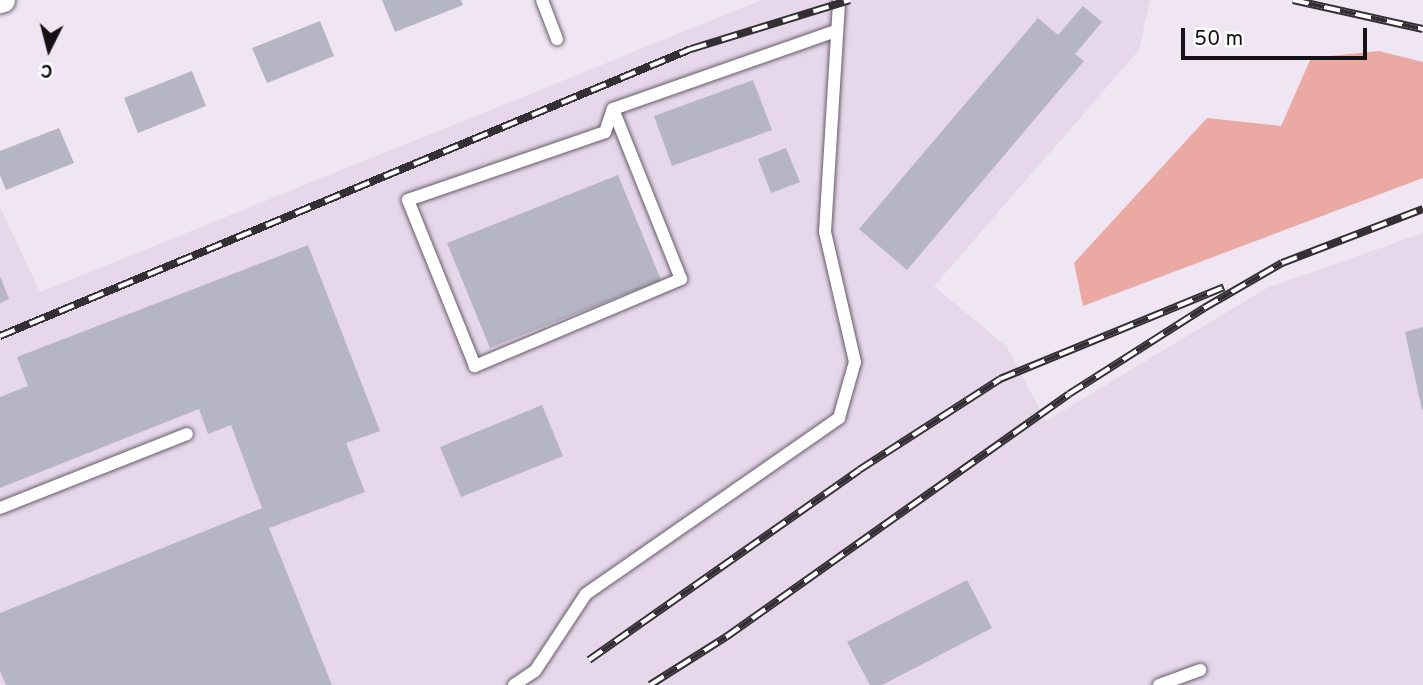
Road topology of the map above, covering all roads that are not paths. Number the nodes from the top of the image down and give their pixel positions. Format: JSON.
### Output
{"nodes":[{"id":1,"x":542,"y":0,"type":"edge"},
{"id":2,"x":839,"y":0,"type":"edge"},
{"id":3,"x":836,"y":31,"type":"junction"},
{"id":4,"x":557,"y":39,"type":"dead end"},
{"id":5,"x":613,"y":109,"type":"junction"},
{"id":6,"x":187,"y":435,"type":"dead end"},
{"id":7,"x":0,"y":508,"type":"edge"},
{"id":8,"x":1200,"y":670,"type":"dead end"},
{"id":9,"x":514,"y":685,"type":"edge"},
{"id":10,"x":1159,"y":685,"type":"edge"}],
"edges":[{"from":1,"to":4,"type":"lane"},
{"from":2,"to":3,"type":"lane"},
{"from":3,"to":5,"type":"lane"},
{"from":3,"to":9,"type":"lane"},
{"from":5,"to":5,"type":"lane"},
{"from":6,"to":7,"type":"lane"},
{"from":8,"to":10,"type":"lane"}]}
